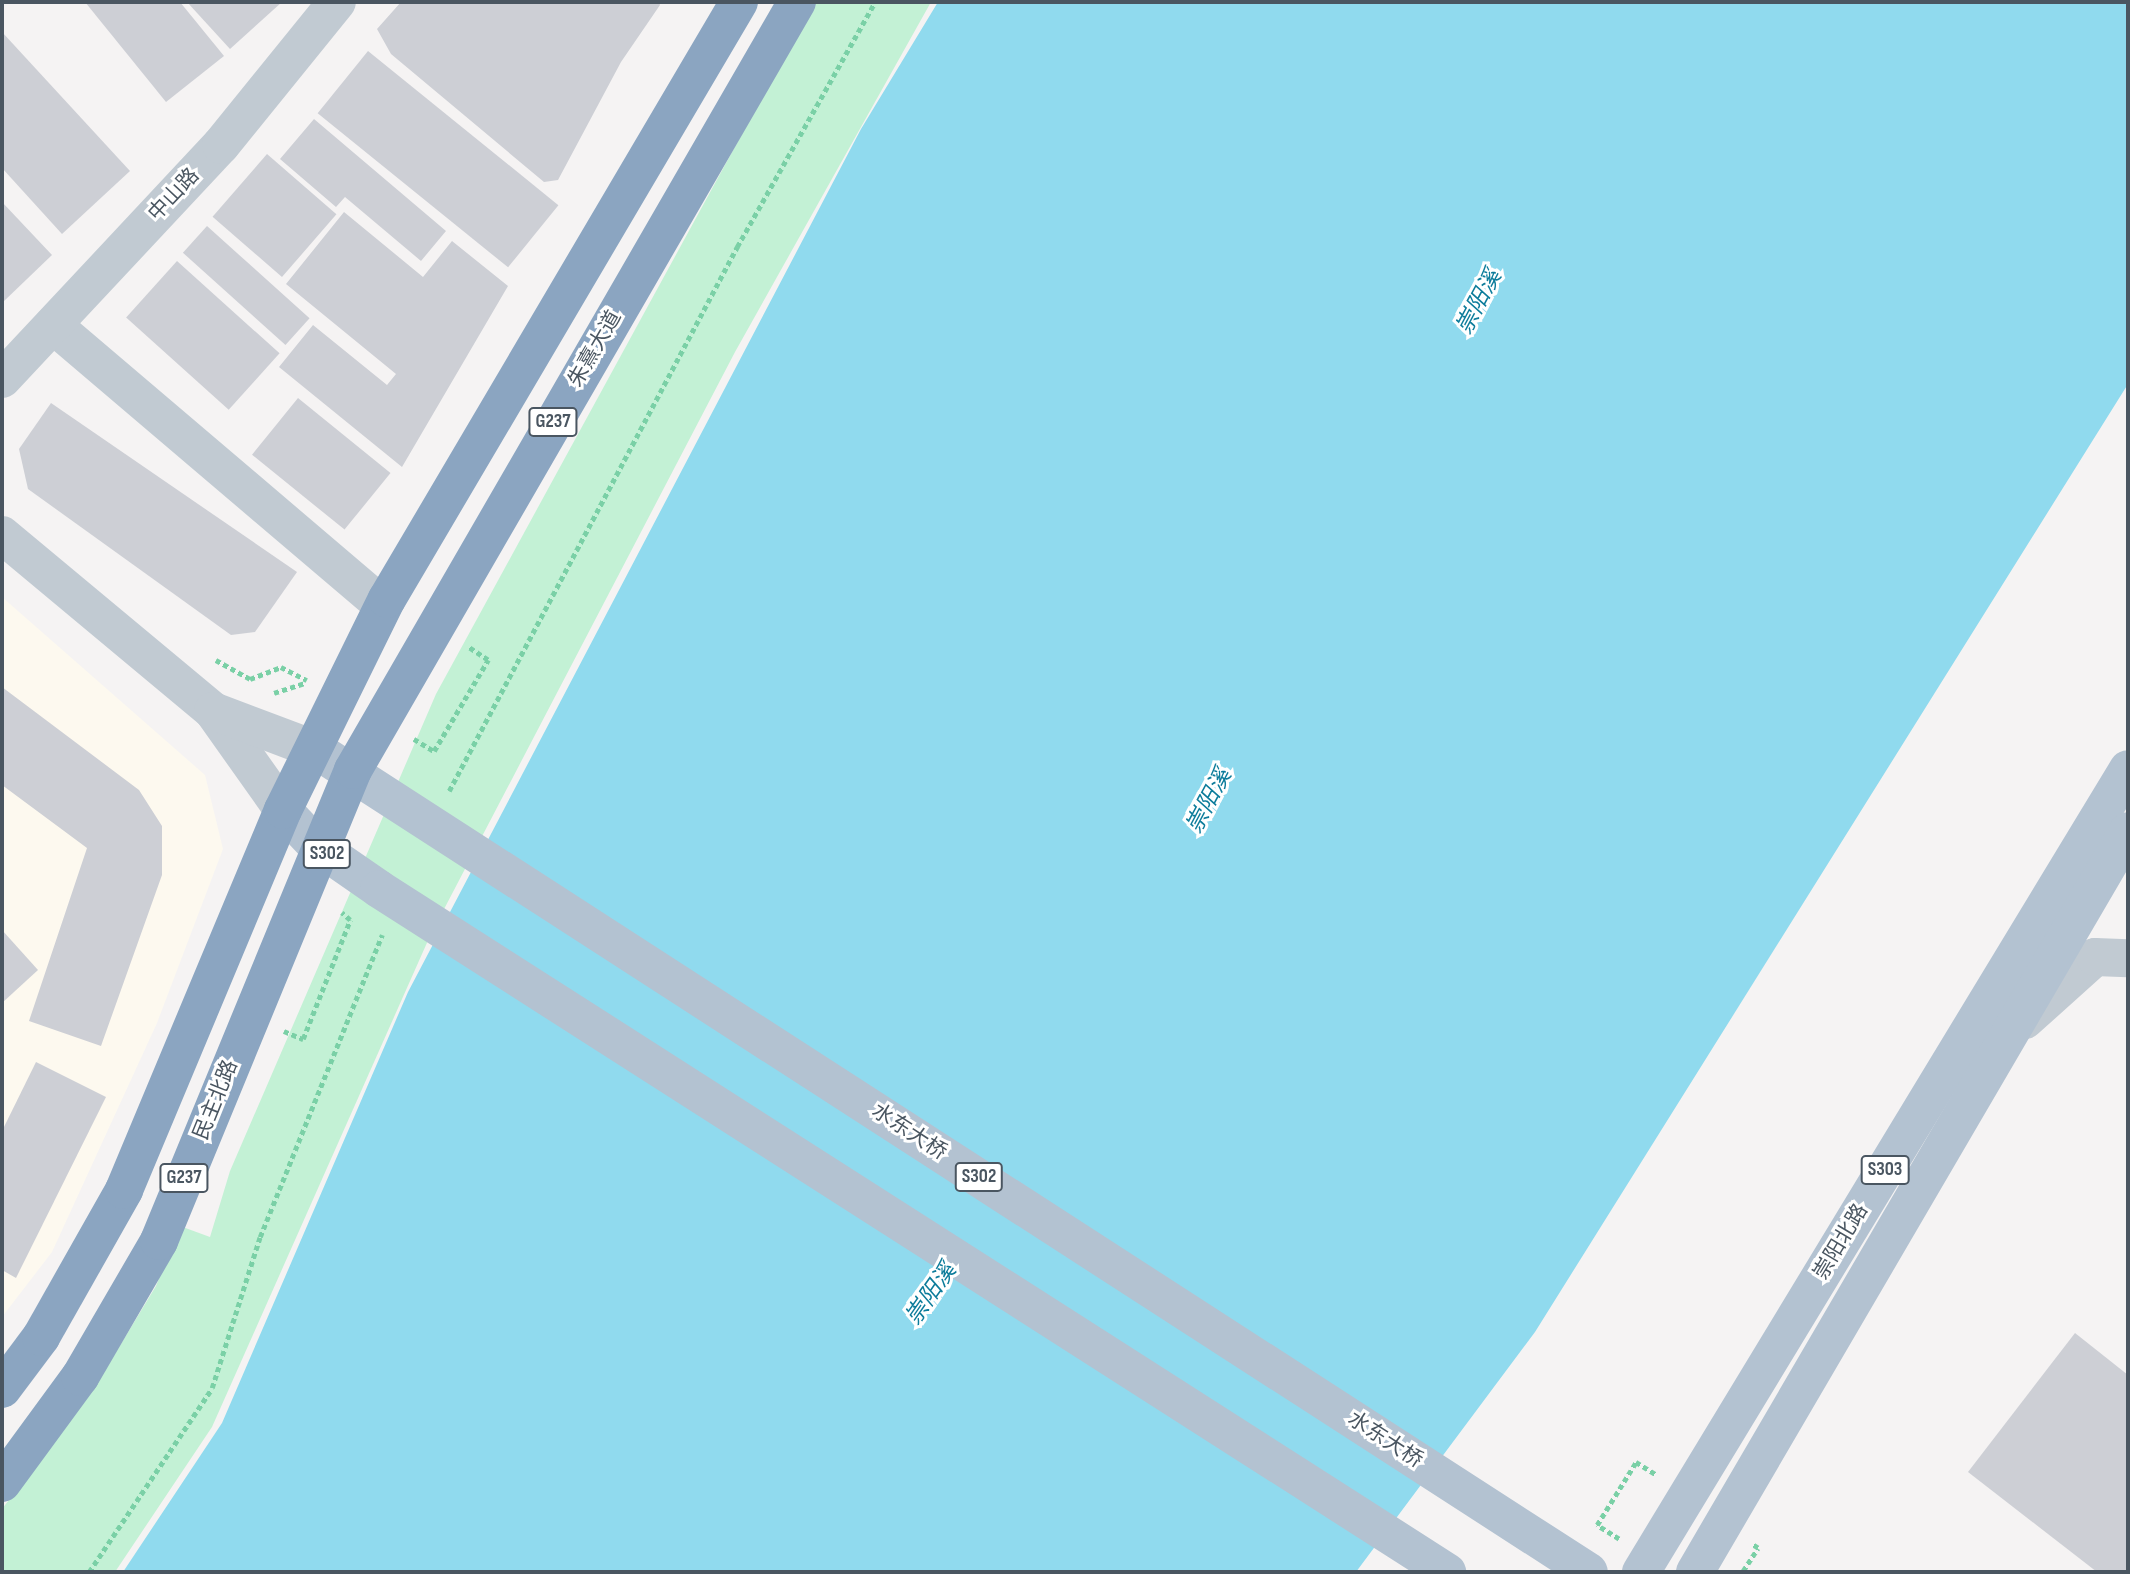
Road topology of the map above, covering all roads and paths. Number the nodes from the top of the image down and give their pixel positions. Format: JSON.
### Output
{"nodes":[{"id":1,"x":337,"y":2,"type":"edge"},
{"id":2,"x":740,"y":2,"type":"edge"},
{"id":3,"x":797,"y":2,"type":"edge"},
{"id":4,"x":876,"y":2,"type":"edge"},
{"id":5,"x":52,"y":325,"type":"junction"},
{"id":6,"x":2,"y":379,"type":"edge"},
{"id":7,"x":2,"y":535,"type":"edge"},
{"id":8,"x":383,"y":606,"type":"junction"},
{"id":9,"x":214,"y":658,"type":"dead end"},
{"id":10,"x":311,"y":682,"type":"dead end"},
{"id":11,"x":213,"y":711,"type":"junction"},
{"id":12,"x":316,"y":750,"type":"junction"},
{"id":13,"x":2128,"y":769,"type":"edge"},
{"id":14,"x":353,"y":770,"type":"junction"},
{"id":15,"x":428,"y":808,"type":"junction"},
{"id":16,"x":283,"y":810,"type":"junction"},
{"id":17,"x":2128,"y":831,"type":"edge"},
{"id":18,"x":317,"y":846,"type":"junction"},
{"id":19,"x":385,"y":927,"type":"dead end"},
{"id":20,"x":2128,"y":958,"type":"edge"},
{"id":21,"x":2006,"y":1039,"type":"junction"},
{"id":22,"x":2,"y":1389,"type":"edge"},
{"id":23,"x":2,"y":1483,"type":"edge"},
{"id":24,"x":1758,"y":1548,"type":"dead end"},
{"id":25,"x":89,"y":1572,"type":"edge"},
{"id":26,"x":1447,"y":1572,"type":"edge"},
{"id":27,"x":1589,"y":1572,"type":"edge"},
{"id":28,"x":1641,"y":1572,"type":"edge"},
{"id":29,"x":1695,"y":1572,"type":"edge"},
{"id":30,"x":1743,"y":1572,"type":"edge"}],
"edges":[{"from":1,"to":5,"type":"street","name":"中山路"},
{"from":2,"to":8,"type":"highway","number":"G237"},
{"from":3,"to":14,"type":"highway","name":"朱熹大道","number":"G237"},
{"from":4,"to":15,"type":"path"},
{"from":5,"to":6,"type":"street","name":"中山路"},
{"from":5,"to":8,"type":"street"},
{"from":7,"to":11,"type":"street"},
{"from":8,"to":12,"type":"highway","number":"G237"},
{"from":9,"to":10,"type":"path"},
{"from":11,"to":12,"type":"street"},
{"from":11,"to":16,"type":"street"},
{"from":12,"to":14,"type":"main road","number":"S302"},
{"from":12,"to":16,"type":"highway","number":"G237"},
{"from":13,"to":28,"type":"main road","name":"崇阳北路","number":"S303"},
{"from":14,"to":15,"type":"main road","number":"S302"},
{"from":14,"to":18,"type":"highway","name":"朱熹大道","number":"G237"},
{"from":15,"to":27,"type":"main road","name":"水东大桥","number":"S302"},
{"from":16,"to":18,"type":"main road","number":"S302"},
{"from":16,"to":22,"type":"highway","number":"G237"},
{"from":17,"to":21,"type":"main road","name":"崇阳北路","number":"S303"},
{"from":18,"to":23,"type":"highway","name":"民主北路","number":"G237"},
{"from":18,"to":26,"type":"main road","number":"S302"},
{"from":19,"to":25,"type":"path"},
{"from":20,"to":21,"type":"street"},
{"from":21,"to":29,"type":"main road","name":"崇阳北路","number":"S303"},
{"from":24,"to":30,"type":"path"}]}
